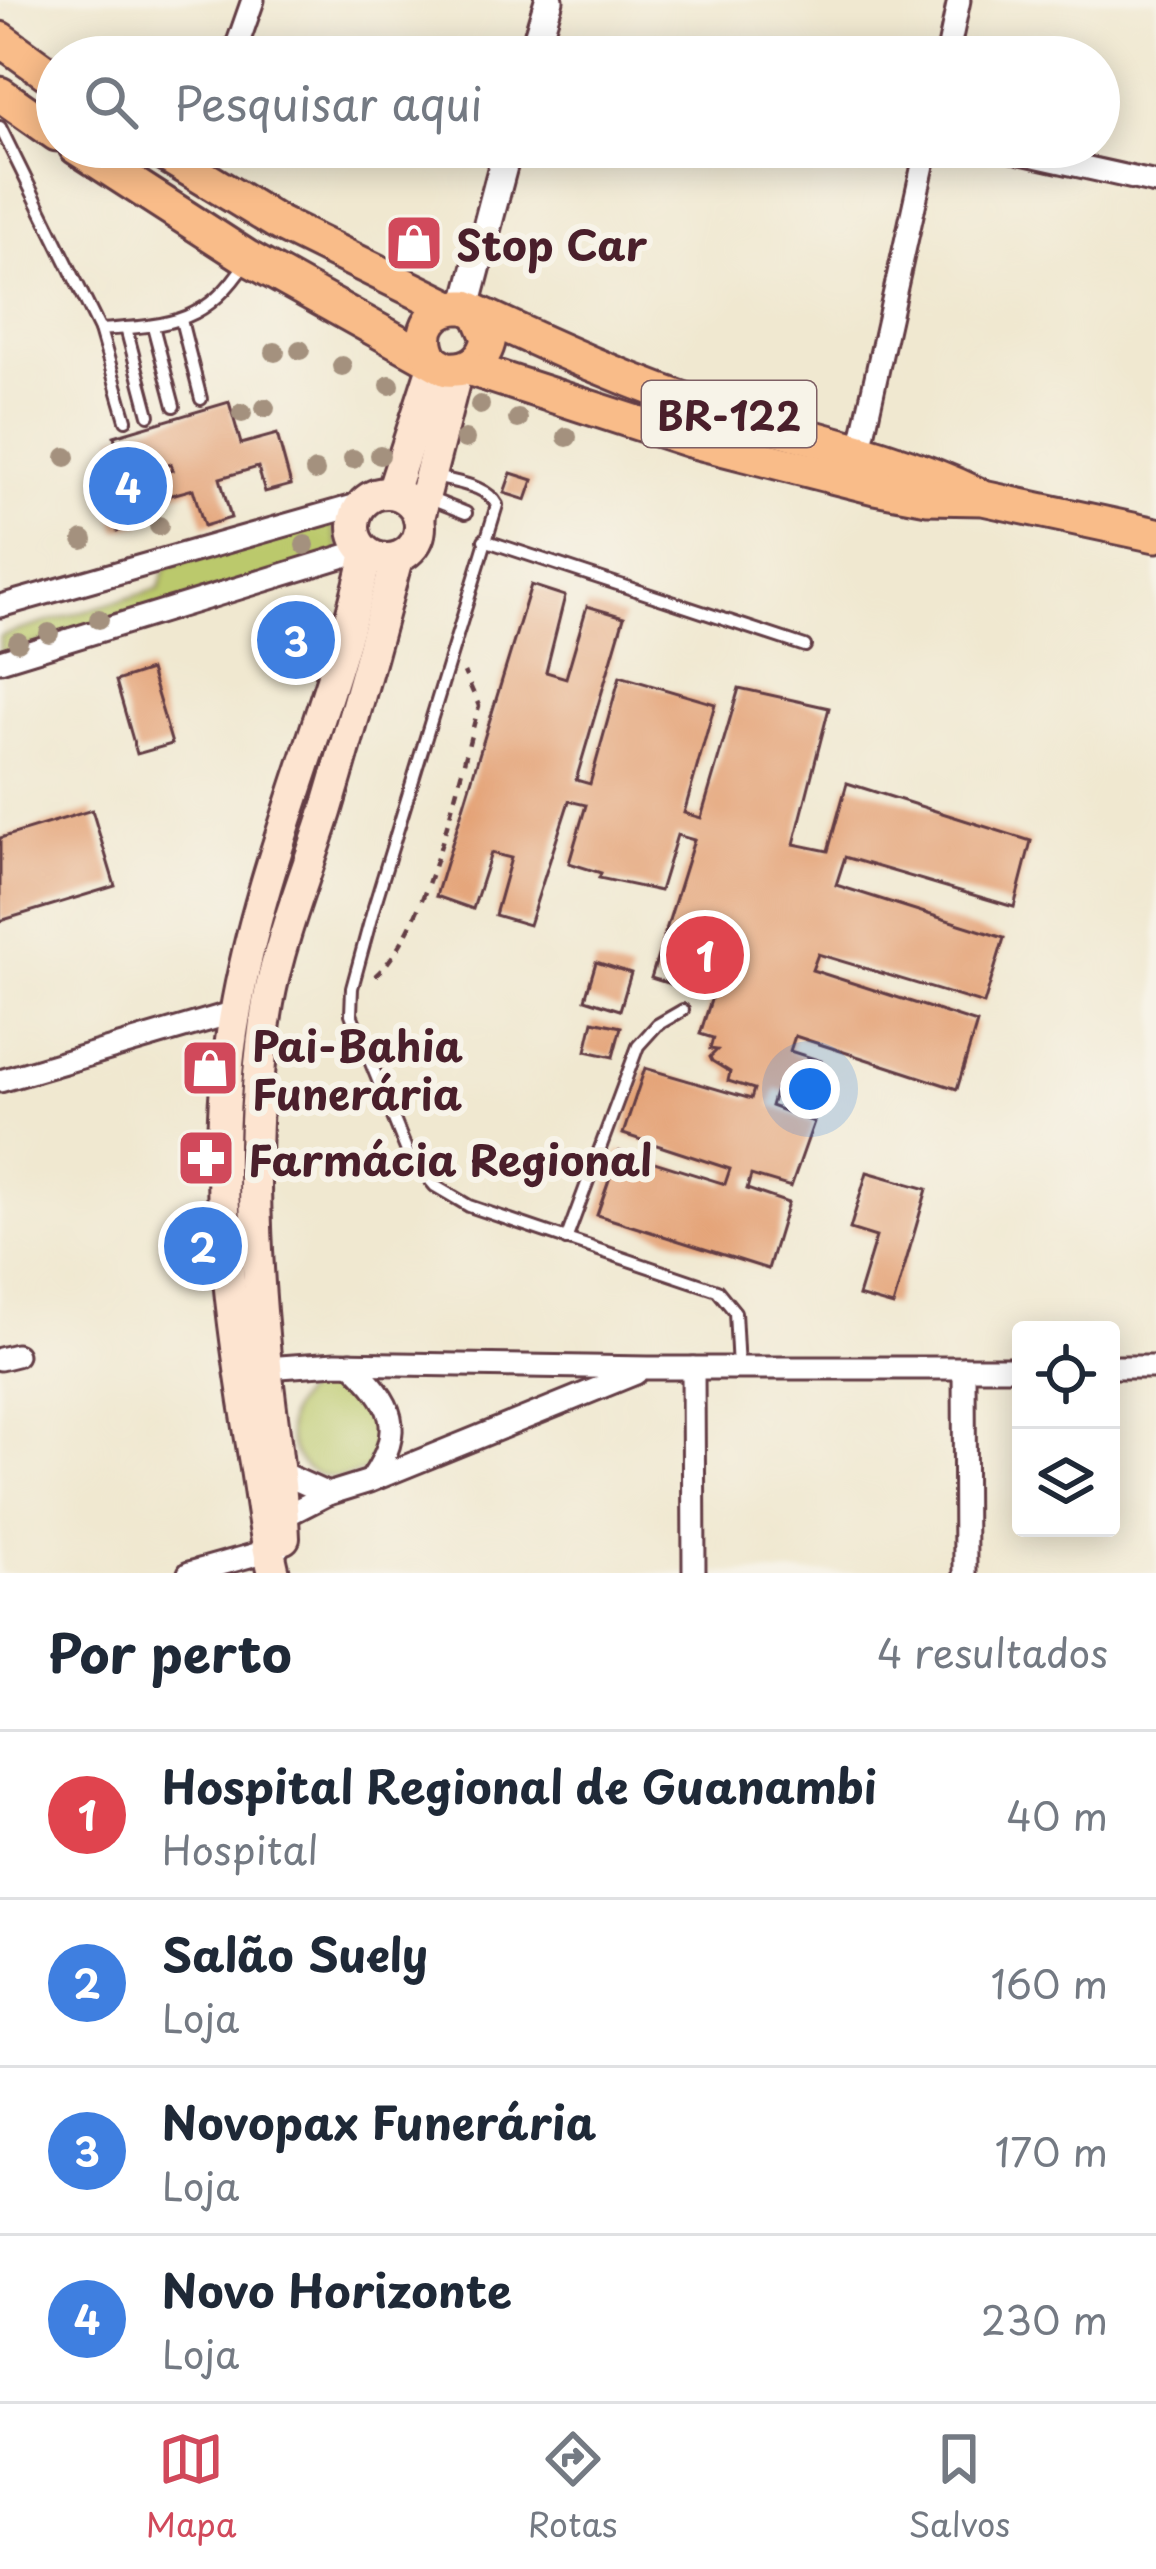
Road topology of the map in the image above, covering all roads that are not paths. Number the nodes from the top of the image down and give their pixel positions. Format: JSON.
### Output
{"nodes":[{"id":1,"x":253,"y":0,"type":"edge"},
{"id":2,"x":549,"y":0,"type":"edge"},
{"id":3,"x":959,"y":0,"type":"edge"},
{"id":4,"x":240,"y":36,"type":"edge"},
{"id":5,"x":538,"y":36,"type":"edge"},
{"id":6,"x":951,"y":36,"type":"edge"},
{"id":7,"x":0,"y":39,"type":"edge"},
{"id":8,"x":36,"y":65,"type":"edge"},
{"id":9,"x":0,"y":94,"type":"edge"},
{"id":10,"x":36,"y":119,"type":"edge"},
{"id":11,"x":0,"y":127,"type":"edge"},
{"id":12,"x":109,"y":168,"type":"edge"},
{"id":13,"x":206,"y":168,"type":"edge"},
{"id":14,"x":502,"y":168,"type":"edge"},
{"id":15,"x":922,"y":168,"type":"edge"},
{"id":16,"x":1088,"y":168,"type":"edge"},
{"id":17,"x":1156,"y":183,"type":"edge"},
{"id":18,"x":248,"y":258,"type":"junction"},
{"id":19,"x":465,"y":310,"type":"junction"},
{"id":20,"x":181,"y":320,"type":"junction"},
{"id":21,"x":153,"y":326,"type":"junction"},
{"id":22,"x":126,"y":328,"type":"junction"},
{"id":23,"x":100,"y":330,"type":"junction"},
{"id":24,"x":448,"y":364,"type":"junction"},
{"id":25,"x":201,"y":399,"type":"dead end"},
{"id":26,"x":173,"y":406,"type":"dead end"},
{"id":27,"x":149,"y":415,"type":"dead end"},
{"id":28,"x":126,"y":420,"type":"dead end"},
{"id":29,"x":856,"y":467,"type":"junction"},
{"id":30,"x":424,"y":497,"type":"junction"},
{"id":31,"x":378,"y":498,"type":"junction"},
{"id":32,"x":466,"y":513,"type":"dead end"},
{"id":33,"x":1156,"y":536,"type":"edge"},
{"id":34,"x":484,"y":540,"type":"junction"},
{"id":35,"x":376,"y":553,"type":"junction"},
{"id":36,"x":0,"y":605,"type":"edge"},
{"id":37,"x":805,"y":646,"type":"dead end"},
{"id":38,"x":0,"y":661,"type":"edge"},
{"id":39,"x":683,"y":1010,"type":"dead end"},
{"id":40,"x":235,"y":1012,"type":"junction"},
{"id":41,"x":0,"y":1081,"type":"edge"},
{"id":42,"x":566,"y":1240,"type":"junction"},
{"id":43,"x":350,"y":1363,"type":"junction"},
{"id":44,"x":1120,"y":1367,"type":"edge"},
{"id":45,"x":1156,"y":1367,"type":"edge"},
{"id":46,"x":266,"y":1368,"type":"junction"},
{"id":47,"x":647,"y":1368,"type":"junction"},
{"id":48,"x":693,"y":1368,"type":"junction"},
{"id":49,"x":738,"y":1368,"type":"junction"},
{"id":50,"x":964,"y":1368,"type":"junction"},
{"id":51,"x":1012,"y":1368,"type":"edge"},
{"id":52,"x":268,"y":1467,"type":"junction"},
{"id":53,"x":370,"y":1481,"type":"junction"},
{"id":54,"x":328,"y":1494,"type":"junction"},
{"id":55,"x":275,"y":1548,"type":"edge"},
{"id":56,"x":189,"y":1573,"type":"edge"},
{"id":57,"x":694,"y":1573,"type":"edge"},
{"id":58,"x":964,"y":1573,"type":"edge"}],
"edges":[{"from":1,"to":4,"type":"street"},
{"from":2,"to":5,"type":"street"},
{"from":3,"to":6,"type":"street"},
{"from":7,"to":8,"type":"main road"},
{"from":9,"to":10,"type":"main road"},
{"from":11,"to":23,"type":"lane"},
{"from":12,"to":18,"type":"main road","number":"BR-122"},
{"from":13,"to":19,"type":"main road","number":"BR-122"},
{"from":14,"to":19,"type":"street"},
{"from":15,"to":29,"type":"street"},
{"from":16,"to":17,"type":"street"},
{"from":18,"to":20,"type":"lane"},
{"from":18,"to":24,"type":"main road","number":"BR-122"},
{"from":19,"to":24,"type":"main road"},
{"from":19,"to":24,"type":"main road"},
{"from":19,"to":29,"type":"main road","number":"BR-122"},
{"from":20,"to":21,"type":"lane"},
{"from":20,"to":25,"type":"lane"},
{"from":21,"to":22,"type":"lane"},
{"from":21,"to":26,"type":"lane"},
{"from":22,"to":23,"type":"lane"},
{"from":22,"to":27,"type":"lane"},
{"from":23,"to":28,"type":"lane"},
{"from":24,"to":29,"type":"main road","number":"BR-122"},
{"from":24,"to":30,"type":"main road"},
{"from":24,"to":31,"type":"main road"},
{"from":29,"to":33,"type":"main road","number":"BR-122"},
{"from":30,"to":31,"type":"main road"},
{"from":30,"to":32,"type":"lane"},
{"from":30,"to":34,"type":"lane"},
{"from":30,"to":35,"type":"main road"},
{"from":31,"to":35,"type":"main road"},
{"from":31,"to":36,"type":"street"},
{"from":34,"to":37,"type":"lane"},
{"from":34,"to":42,"type":"lane"},
{"from":35,"to":38,"type":"street"},
{"from":35,"to":40,"type":"main road"},
{"from":35,"to":46,"type":"main road"},
{"from":39,"to":42,"type":"lane"},
{"from":40,"to":41,"type":"street"},
{"from":40,"to":52,"type":"main road"},
{"from":42,"to":49,"type":"lane"},
{"from":43,"to":46,"type":"street"},
{"from":43,"to":47,"type":"street"},
{"from":43,"to":53,"type":"street"},
{"from":44,"to":45,"type":"street"},
{"from":46,"to":52,"type":"main road"},
{"from":47,"to":48,"type":"street"},
{"from":47,"to":53,"type":"street"},
{"from":48,"to":49,"type":"street"},
{"from":48,"to":57,"type":"street"},
{"from":49,"to":50,"type":"street"},
{"from":50,"to":51,"type":"street"},
{"from":50,"to":58,"type":"street"},
{"from":52,"to":54,"type":"street"},
{"from":52,"to":55,"type":"main road"},
{"from":53,"to":54,"type":"street"},
{"from":54,"to":55,"type":"street"},
{"from":55,"to":56,"type":"street"}]}
